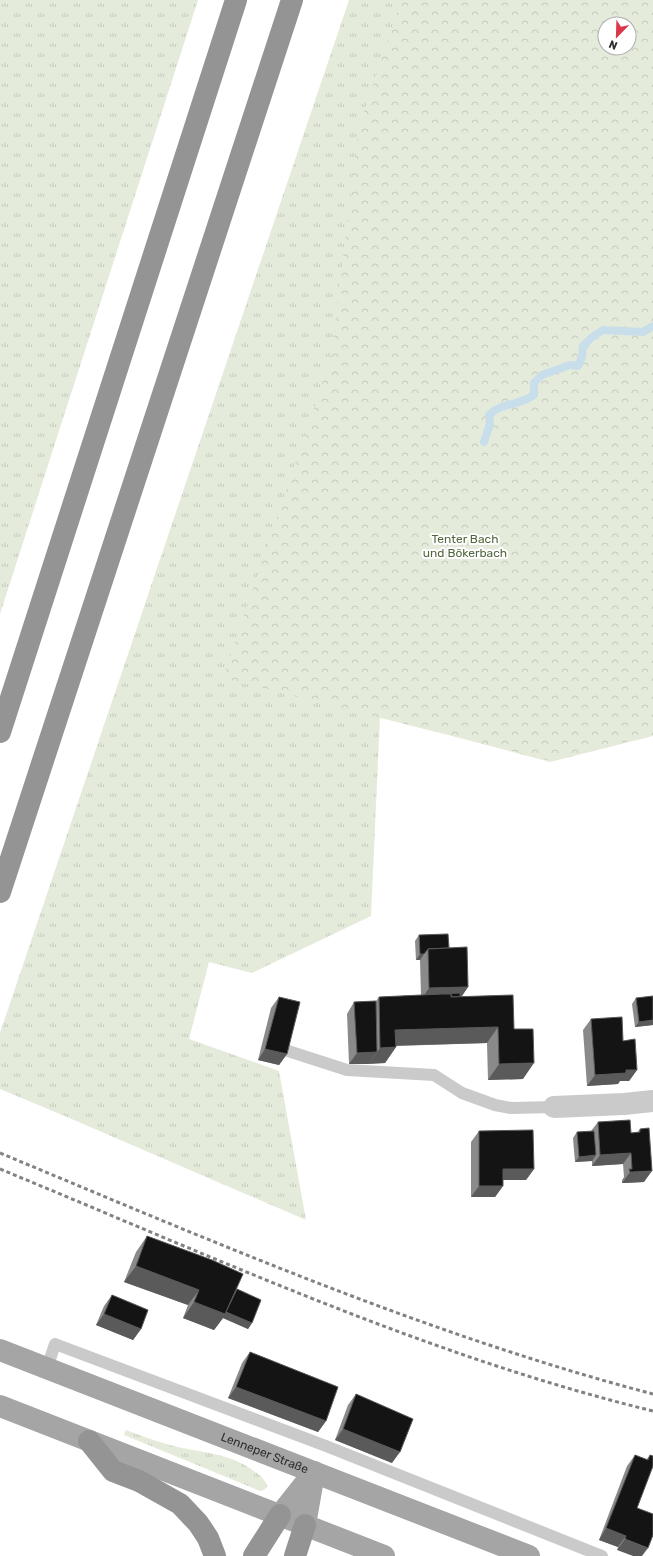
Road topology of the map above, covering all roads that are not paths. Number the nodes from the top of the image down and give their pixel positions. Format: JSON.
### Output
{"nodes":[{"id":1,"x":236,"y":0,"type":"edge"},
{"id":2,"x":292,"y":0,"type":"edge"},
{"id":3,"x":0,"y":732,"type":"edge"},
{"id":4,"x":0,"y":892,"type":"edge"},
{"id":5,"x":285,"y":1050,"type":"edge"},
{"id":6,"x":653,"y":1101,"type":"edge"},
{"id":7,"x":554,"y":1107,"type":"joint"},
{"id":8,"x":0,"y":1350,"type":"edge"},
{"id":9,"x":47,"y":1368,"type":"junction"},
{"id":10,"x":0,"y":1406,"type":"edge"},
{"id":11,"x":89,"y":1441,"type":"junction"},
{"id":12,"x":314,"y":1472,"type":"junction"},
{"id":13,"x":280,"y":1515,"type":"junction"},
{"id":14,"x":305,"y":1525,"type":"junction"},
{"id":15,"x":215,"y":1556,"type":"edge"},
{"id":16,"x":254,"y":1556,"type":"edge"},
{"id":17,"x":295,"y":1556,"type":"edge"},
{"id":18,"x":384,"y":1556,"type":"edge"},
{"id":19,"x":530,"y":1556,"type":"edge"},
{"id":20,"x":602,"y":1556,"type":"edge"}],
"edges":[{"from":1,"to":3,"type":"highway"},
{"from":2,"to":4,"type":"highway"},
{"from":5,"to":7,"type":"lane"},
{"from":6,"to":7,"type":"street"},
{"from":8,"to":9,"type":"main road","name":"Lenneper Straße"},
{"from":9,"to":12,"type":"main road","name":"Lenneper Straße"},
{"from":9,"to":20,"type":"lane"},
{"from":10,"to":11,"type":"main road"},
{"from":11,"to":13,"type":"main road"},
{"from":11,"to":15,"type":"highway"},
{"from":12,"to":13,"type":"main road"},
{"from":12,"to":14,"type":"main road"},
{"from":12,"to":19,"type":"main road","name":"Lenneper Straße"},
{"from":13,"to":14,"type":"main road"},
{"from":13,"to":16,"type":"highway"},
{"from":14,"to":17,"type":"highway"},
{"from":14,"to":18,"type":"main road"}]}
